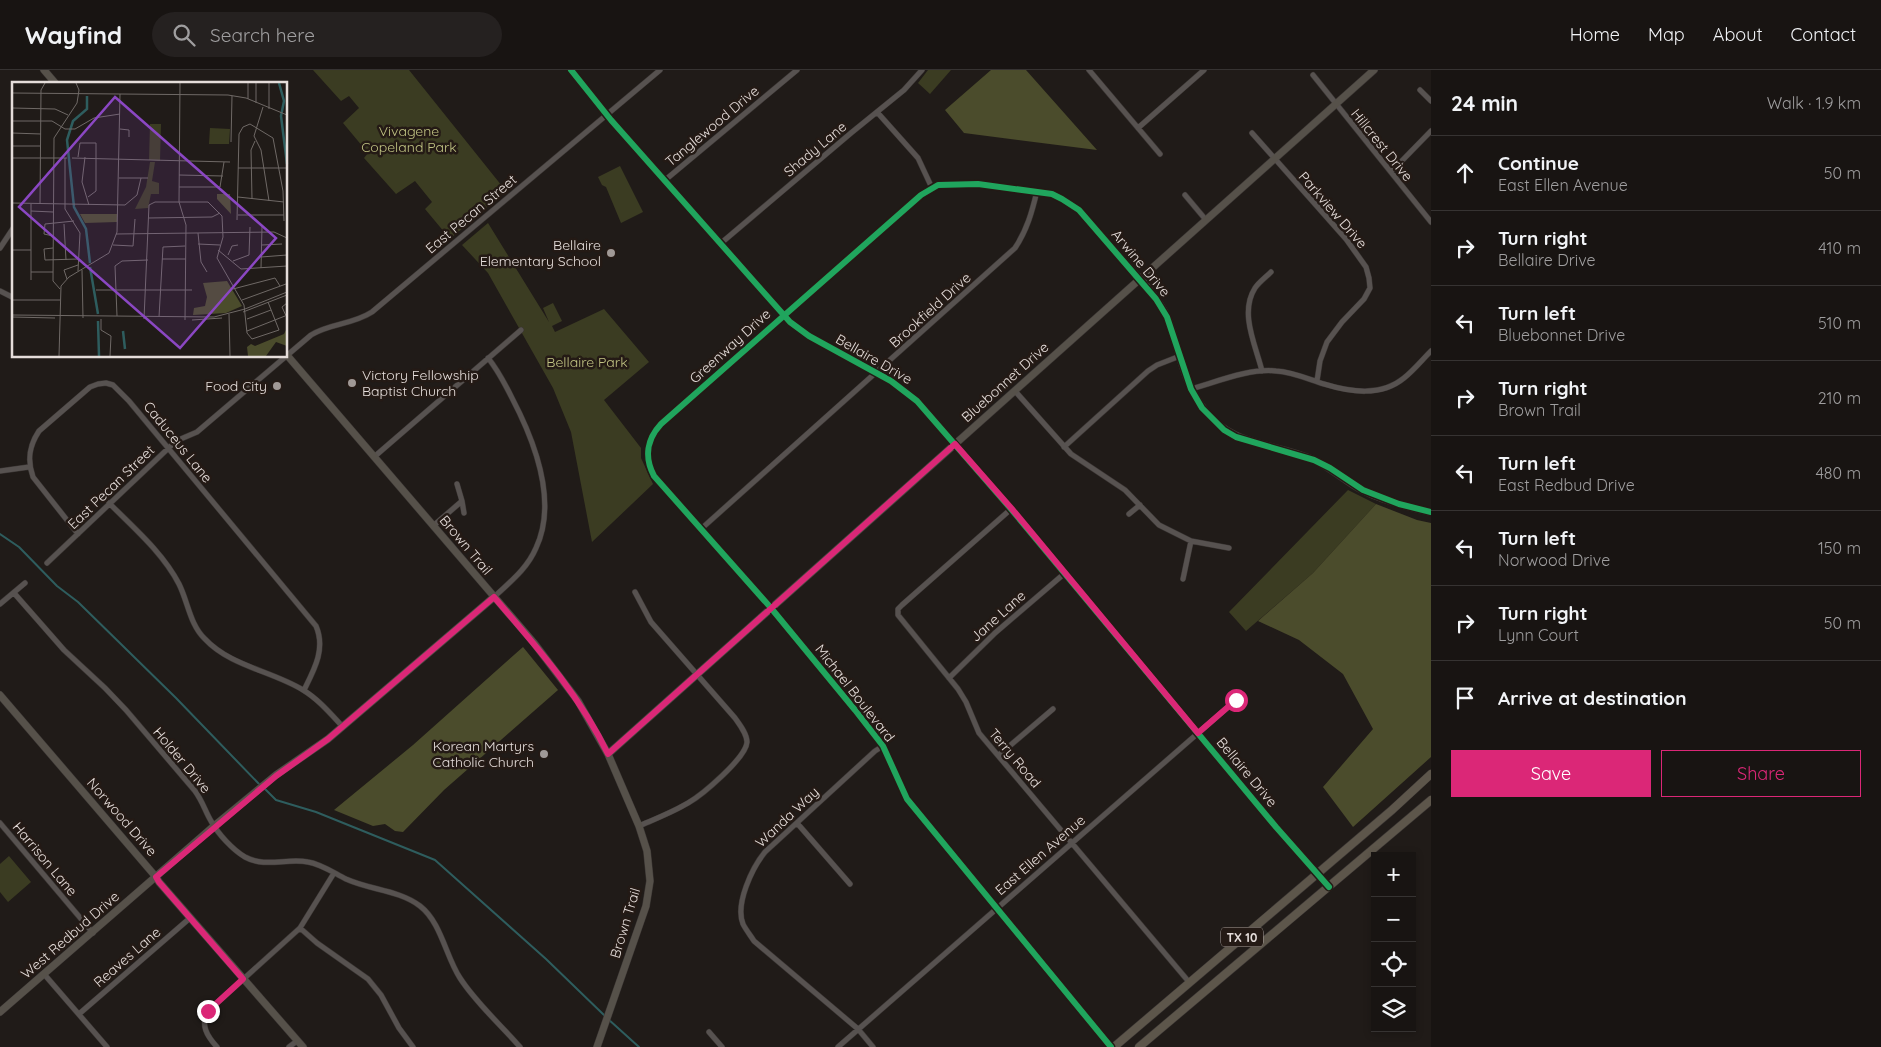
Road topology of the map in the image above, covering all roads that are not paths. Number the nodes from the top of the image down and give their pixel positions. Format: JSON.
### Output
{"nodes":[{"id":1,"x":44,"y":70,"type":"edge"},
{"id":2,"x":571,"y":70,"type":"edge"},
{"id":3,"x":660,"y":70,"type":"edge"},
{"id":4,"x":797,"y":70,"type":"edge"},
{"id":5,"x":922,"y":70,"type":"edge"},
{"id":6,"x":1089,"y":70,"type":"edge"},
{"id":7,"x":1204,"y":70,"type":"edge"},
{"id":8,"x":1374,"y":70,"type":"edge"},
{"id":9,"x":1313,"y":75,"type":"dead end"},
{"id":10,"x":54,"y":82,"type":"edge"},
{"id":11,"x":1420,"y":90,"type":"dead end"},
{"id":12,"x":1431,"y":101,"type":"edge"},
{"id":13,"x":1335,"y":105,"type":"junction"},
{"id":14,"x":877,"y":112,"type":"junction"},
{"id":15,"x":606,"y":116,"type":"junction"},
{"id":16,"x":1138,"y":128,"type":"junction"},
{"id":17,"x":1431,"y":131,"type":"edge"},
{"id":18,"x":1252,"y":133,"type":"dead end"},
{"id":19,"x":1160,"y":154,"type":"dead end"},
{"id":20,"x":1275,"y":159,"type":"junction"},
{"id":21,"x":1391,"y":172,"type":"junction"},
{"id":22,"x":664,"y":181,"type":"junction"},
{"id":23,"x":932,"y":188,"type":"junction"},
{"id":24,"x":1037,"y":191,"type":"junction"},
{"id":25,"x":1185,"y":196,"type":"dead end"},
{"id":26,"x":1206,"y":220,"type":"junction"},
{"id":27,"x":1431,"y":222,"type":"edge"},
{"id":28,"x":12,"y":230,"type":"edge"},
{"id":29,"x":720,"y":244,"type":"junction"},
{"id":30,"x":0,"y":248,"type":"edge"},
{"id":31,"x":1271,"y":272,"type":"dead end"},
{"id":32,"x":1140,"y":279,"type":"junction"},
{"id":33,"x":0,"y":291,"type":"edge"},
{"id":34,"x":12,"y":297,"type":"edge"},
{"id":35,"x":784,"y":315,"type":"junction"},
{"id":36,"x":521,"y":330,"type":"dead end"},
{"id":37,"x":1431,"y":351,"type":"edge"},
{"id":38,"x":288,"y":354,"type":"edge"},
{"id":39,"x":288,"y":356,"type":"edge"},
{"id":40,"x":1180,"y":356,"type":"junction"},
{"id":41,"x":283,"y":358,"type":"edge"},
{"id":42,"x":488,"y":358,"type":"junction"},
{"id":43,"x":1262,"y":371,"type":"junction"},
{"id":44,"x":876,"y":373,"type":"junction"},
{"id":45,"x":1317,"y":381,"type":"junction"},
{"id":46,"x":1191,"y":389,"type":"junction"},
{"id":47,"x":1015,"y":391,"type":"junction"},
{"id":48,"x":955,"y":444,"type":"junction"},
{"id":49,"x":169,"y":447,"type":"junction"},
{"id":50,"x":1064,"y":447,"type":"junction"},
{"id":51,"x":648,"y":453,"type":"joint"},
{"id":52,"x":374,"y":457,"type":"junction"},
{"id":53,"x":29,"y":467,"type":"junction"},
{"id":54,"x":0,"y":471,"type":"edge"},
{"id":55,"x":457,"y":484,"type":"dead end"},
{"id":56,"x":462,"y":501,"type":"junction"},
{"id":57,"x":109,"y":503,"type":"junction"},
{"id":58,"x":1140,"y":505,"type":"junction"},
{"id":59,"x":1012,"y":509,"type":"junction"},
{"id":60,"x":1431,"y":512,"type":"edge"},
{"id":61,"x":464,"y":513,"type":"dead end"},
{"id":62,"x":1129,"y":514,"type":"dead end"},
{"id":63,"x":433,"y":526,"type":"junction"},
{"id":64,"x":701,"y":530,"type":"junction"},
{"id":65,"x":78,"y":534,"type":"junction"},
{"id":66,"x":1191,"y":541,"type":"junction"},
{"id":67,"x":1229,"y":548,"type":"dead end"},
{"id":68,"x":47,"y":563,"type":"dead end"},
{"id":69,"x":1065,"y":573,"type":"junction"},
{"id":70,"x":1183,"y":579,"type":"dead end"},
{"id":71,"x":25,"y":583,"type":"dead end"},
{"id":72,"x":636,"y":592,"type":"dead end"},
{"id":73,"x":14,"y":593,"type":"junction"},
{"id":74,"x":494,"y":597,"type":"junction"},
{"id":75,"x":0,"y":604,"type":"edge"},
{"id":76,"x":771,"y":608,"type":"junction"},
{"id":77,"x":697,"y":674,"type":"junction"},
{"id":78,"x":949,"y":678,"type":"junction"},
{"id":79,"x":304,"y":690,"type":"junction"},
{"id":80,"x":0,"y":694,"type":"edge"},
{"id":81,"x":1236,"y":700,"type":"dead end"},
{"id":82,"x":1054,"y":709,"type":"dead end"},
{"id":83,"x":342,"y":726,"type":"junction"},
{"id":84,"x":1198,"y":733,"type":"junction"},
{"id":85,"x":882,"y":746,"type":"junction"},
{"id":86,"x":608,"y":754,"type":"junction"},
{"id":87,"x":1000,"y":755,"type":"junction"},
{"id":88,"x":1431,"y":774,"type":"edge"},
{"id":89,"x":1431,"y":800,"type":"edge"},
{"id":90,"x":0,"y":823,"type":"edge"},
{"id":91,"x":797,"y":823,"type":"junction"},
{"id":92,"x":214,"y":826,"type":"junction"},
{"id":93,"x":639,"y":826,"type":"junction"},
{"id":94,"x":1072,"y":842,"type":"junction"},
{"id":95,"x":334,"y":873,"type":"junction"},
{"id":96,"x":1317,"y":874,"type":"junction"},
{"id":97,"x":156,"y":877,"type":"junction"},
{"id":98,"x":850,"y":884,"type":"dead end"},
{"id":99,"x":1329,"y":887,"type":"junction"},
{"id":100,"x":997,"y":908,"type":"junction"},
{"id":101,"x":190,"y":918,"type":"junction"},
{"id":102,"x":300,"y":928,"type":"junction"},
{"id":103,"x":93,"y":933,"type":"junction"},
{"id":104,"x":44,"y":974,"type":"junction"},
{"id":105,"x":243,"y":979,"type":"junction"},
{"id":106,"x":1189,"y":982,"type":"junction"},
{"id":107,"x":0,"y":1012,"type":"edge"},
{"id":108,"x":79,"y":1014,"type":"junction"},
{"id":109,"x":858,"y":1030,"type":"junction"},
{"id":110,"x":709,"y":1032,"type":"dead end"},
{"id":111,"x":297,"y":1041,"type":"junction"},
{"id":112,"x":107,"y":1047,"type":"edge"},
{"id":113,"x":217,"y":1047,"type":"edge"},
{"id":114,"x":289,"y":1047,"type":"edge"},
{"id":115,"x":303,"y":1047,"type":"edge"},
{"id":116,"x":413,"y":1047,"type":"edge"},
{"id":117,"x":520,"y":1047,"type":"edge"},
{"id":118,"x":597,"y":1047,"type":"edge"},
{"id":119,"x":722,"y":1047,"type":"edge"},
{"id":120,"x":838,"y":1047,"type":"edge"},
{"id":121,"x":873,"y":1047,"type":"edge"},
{"id":122,"x":1113,"y":1047,"type":"edge"},
{"id":123,"x":1139,"y":1047,"type":"edge"}],
"edges":[{"from":1,"to":10,"type":"street"},
{"from":2,"to":15,"type":"street","name":"Bellaire Drive"},
{"from":3,"to":15,"type":"street","name":"East Pecan Street"},
{"from":4,"to":22,"type":"street","name":"Tanglewood Drive"},
{"from":5,"to":14,"type":"street","name":"Shady Lane"},
{"from":6,"to":16,"type":"street"},
{"from":7,"to":16,"type":"street"},
{"from":8,"to":13,"type":"street","name":"Bluebonnet Drive"},
{"from":9,"to":13,"type":"street","name":"Hillcrest Drive"},
{"from":11,"to":12,"type":"street"},
{"from":13,"to":20,"type":"street","name":"Bluebonnet Drive"},
{"from":13,"to":21,"type":"street","name":"Hillcrest Drive"},
{"from":14,"to":23,"type":"street"},
{"from":14,"to":29,"type":"street","name":"Shady Lane"},
{"from":15,"to":22,"type":"street","name":"Bellaire Drive"},
{"from":15,"to":38,"type":"street","name":"East Pecan Street"},
{"from":16,"to":19,"type":"street"},
{"from":17,"to":21,"type":"street"},
{"from":18,"to":20,"type":"street","name":"Parkview Drive"},
{"from":20,"to":26,"type":"street","name":"Bluebonnet Drive"},
{"from":20,"to":45,"type":"street","name":"Parkview Drive"},
{"from":21,"to":27,"type":"street","name":"Hillcrest Drive"},
{"from":22,"to":29,"type":"street","name":"Bellaire Drive"},
{"from":23,"to":24,"type":"street","name":"Arwine Drive"},
{"from":23,"to":35,"type":"street","name":"Greenway Drive"},
{"from":24,"to":32,"type":"street","name":"Arwine Drive"},
{"from":24,"to":44,"type":"street","name":"Brookfield Drive"},
{"from":25,"to":26,"type":"street"},
{"from":26,"to":32,"type":"street","name":"Bluebonnet Drive"},
{"from":28,"to":30,"type":"street"},
{"from":29,"to":35,"type":"street","name":"Bellaire Drive"},
{"from":31,"to":43,"type":"street"},
{"from":32,"to":40,"type":"street","name":"Arwine Drive"},
{"from":32,"to":47,"type":"street","name":"Bluebonnet Drive"},
{"from":33,"to":34,"type":"street"},
{"from":35,"to":44,"type":"street","name":"Bellaire Drive"},
{"from":35,"to":51,"type":"street","name":"Greenway Drive"},
{"from":36,"to":42,"type":"street"},
{"from":37,"to":45,"type":"street"},
{"from":39,"to":52,"type":"street","name":"Brown Trail"},
{"from":40,"to":46,"type":"street","name":"Arwine Drive"},
{"from":40,"to":50,"type":"street"},
{"from":41,"to":49,"type":"street","name":"East Pecan Street"},
{"from":42,"to":52,"type":"street"},
{"from":42,"to":74,"type":"street"},
{"from":43,"to":45,"type":"street"},
{"from":43,"to":46,"type":"street"},
{"from":44,"to":48,"type":"street","name":"Bellaire Drive"},
{"from":44,"to":64,"type":"street","name":"Brookfield Drive"},
{"from":46,"to":60,"type":"street","name":"Arwine Drive"},
{"from":47,"to":48,"type":"street","name":"Bluebonnet Drive"},
{"from":47,"to":50,"type":"street"},
{"from":48,"to":59,"type":"street","name":"Bellaire Drive"},
{"from":48,"to":76,"type":"street","name":"Bluebonnet Drive"},
{"from":49,"to":53,"type":"street","name":"Caduceus Lane"},
{"from":49,"to":57,"type":"street","name":"East Pecan Street"},
{"from":49,"to":79,"type":"street","name":"Caduceus Lane"},
{"from":50,"to":58,"type":"street"},
{"from":51,"to":64,"type":"street","name":"Michael Boulevard"},
{"from":52,"to":63,"type":"street","name":"Brown Trail"},
{"from":53,"to":54,"type":"street"},
{"from":53,"to":65,"type":"street"},
{"from":55,"to":56,"type":"street"},
{"from":56,"to":61,"type":"street"},
{"from":56,"to":63,"type":"street"},
{"from":57,"to":65,"type":"street","name":"East Pecan Street"},
{"from":57,"to":79,"type":"street"},
{"from":58,"to":62,"type":"street"},
{"from":58,"to":66,"type":"street"},
{"from":59,"to":69,"type":"street","name":"Bellaire Drive"},
{"from":59,"to":78,"type":"street","name":"Terry Road"},
{"from":63,"to":74,"type":"street","name":"Brown Trail"},
{"from":64,"to":76,"type":"street","name":"Michael Boulevard"},
{"from":65,"to":68,"type":"street","name":"East Pecan Street"},
{"from":66,"to":67,"type":"street"},
{"from":66,"to":70,"type":"street"},
{"from":69,"to":78,"type":"street","name":"Jane Lane"},
{"from":69,"to":84,"type":"street","name":"Bellaire Drive"},
{"from":71,"to":73,"type":"street"},
{"from":72,"to":77,"type":"street"},
{"from":73,"to":75,"type":"street"},
{"from":73,"to":92,"type":"street","name":"Holder Drive"},
{"from":74,"to":83,"type":"street","name":"West Redbud Drive"},
{"from":74,"to":86,"type":"street","name":"Brown Trail"},
{"from":76,"to":77,"type":"street","name":"Bluebonnet Drive"},
{"from":76,"to":85,"type":"street","name":"Michael Boulevard"},
{"from":77,"to":86,"type":"street","name":"Bluebonnet Drive"},
{"from":77,"to":93,"type":"street"},
{"from":78,"to":87,"type":"street","name":"Terry Road"},
{"from":79,"to":83,"type":"street"},
{"from":80,"to":97,"type":"street","name":"Norwood Drive"},
{"from":81,"to":84,"type":"street","name":"East Ellen Avenue"},
{"from":82,"to":87,"type":"street"},
{"from":83,"to":92,"type":"street","name":"West Redbud Drive"},
{"from":84,"to":94,"type":"street","name":"East Ellen Avenue"},
{"from":84,"to":96,"type":"street","name":"Bellaire Drive"},
{"from":85,"to":91,"type":"street","name":"Wanda Way"},
{"from":85,"to":100,"type":"street","name":"Michael Boulevard"},
{"from":86,"to":93,"type":"street","name":"Brown Trail"},
{"from":87,"to":94,"type":"street","name":"Terry Road"},
{"from":88,"to":96,"type":"main road","number":"TX 10"},
{"from":89,"to":99,"type":"main road","number":"TX 10"},
{"from":90,"to":103,"type":"street","name":"Harrison Lane"},
{"from":91,"to":98,"type":"street"},
{"from":91,"to":109,"type":"street","name":"Wanda Way"},
{"from":92,"to":95,"type":"street","name":"Holder Drive"},
{"from":92,"to":97,"type":"street","name":"West Redbud Drive"},
{"from":93,"to":118,"type":"street","name":"Brown Trail"},
{"from":94,"to":100,"type":"street","name":"East Ellen Avenue"},
{"from":94,"to":106,"type":"street","name":"Terry Road"},
{"from":95,"to":102,"type":"street"},
{"from":95,"to":117,"type":"street","name":"Holder Drive"},
{"from":96,"to":99,"type":"street","name":"Bellaire Drive"},
{"from":96,"to":106,"type":"main road","number":"TX 10"},
{"from":97,"to":101,"type":"street","name":"Norwood Drive"},
{"from":97,"to":103,"type":"street","name":"West Redbud Drive"},
{"from":99,"to":123,"type":"main road","number":"TX 10"},
{"from":100,"to":109,"type":"street","name":"East Ellen Avenue"},
{"from":100,"to":122,"type":"street","name":"Michael Boulevard"},
{"from":101,"to":105,"type":"street","name":"Norwood Drive"},
{"from":101,"to":108,"type":"street","name":"Reaves Lane"},
{"from":102,"to":105,"type":"street"},
{"from":102,"to":116,"type":"street"},
{"from":103,"to":104,"type":"street","name":"West Redbud Drive"},
{"from":104,"to":107,"type":"street","name":"West Redbud Drive"},
{"from":104,"to":108,"type":"street"},
{"from":105,"to":111,"type":"street","name":"Norwood Drive"},
{"from":105,"to":113,"type":"street"},
{"from":106,"to":122,"type":"main road","number":"TX 10"},
{"from":108,"to":112,"type":"street"},
{"from":109,"to":120,"type":"street","name":"East Ellen Avenue"},
{"from":109,"to":121,"type":"street","name":"Wanda Way"},
{"from":110,"to":119,"type":"street"},
{"from":111,"to":114,"type":"street"},
{"from":111,"to":115,"type":"street","name":"Norwood Drive"}]}
